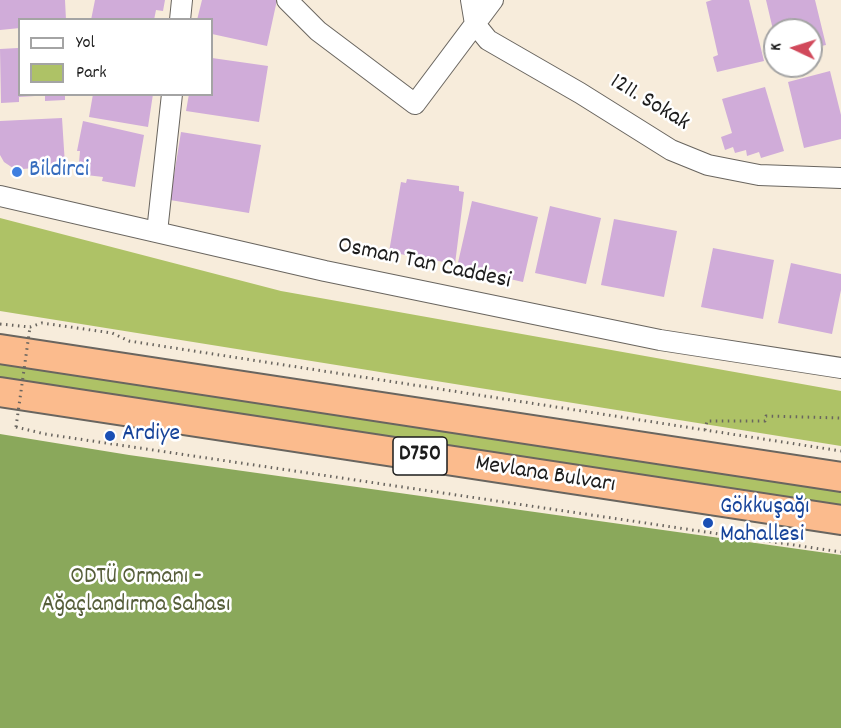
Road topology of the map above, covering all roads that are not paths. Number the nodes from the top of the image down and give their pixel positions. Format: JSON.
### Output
{"nodes":[{"id":1,"x":182,"y":0,"type":"edge"},
{"id":2,"x":287,"y":0,"type":"edge"},
{"id":3,"x":471,"y":0,"type":"edge"},
{"id":4,"x":492,"y":0,"type":"edge"},
{"id":5,"x":180,"y":18,"type":"edge"},
{"id":6,"x":475,"y":24,"type":"junction"},
{"id":7,"x":172,"y":96,"type":"edge"},
{"id":8,"x":841,"y":178,"type":"edge"},
{"id":9,"x":0,"y":196,"type":"edge"},
{"id":10,"x":157,"y":232,"type":"junction"},
{"id":11,"x":0,"y":349,"type":"edge"},
{"id":12,"x":841,"y":368,"type":"edge"},
{"id":13,"x":0,"y":392,"type":"edge"},
{"id":14,"x":841,"y":477,"type":"edge"},
{"id":15,"x":841,"y":520,"type":"edge"}],
"edges":[{"from":1,"to":5,"type":"street"},
{"from":2,"to":6,"type":"street"},
{"from":3,"to":6,"type":"street"},
{"from":4,"to":6,"type":"street"},
{"from":6,"to":8,"type":"street","name":"1211. Sokak"},
{"from":7,"to":10,"type":"street"},
{"from":9,"to":10,"type":"street","name":"Osman Tan Caddesi"},
{"from":10,"to":12,"type":"street","name":"Osman Tan Caddesi"},
{"from":11,"to":14,"type":"highway","name":"Mevlana Bulvarı","number":"D750"},
{"from":13,"to":15,"type":"highway","name":"Mevlana Bulvarı","number":"D750"}]}
